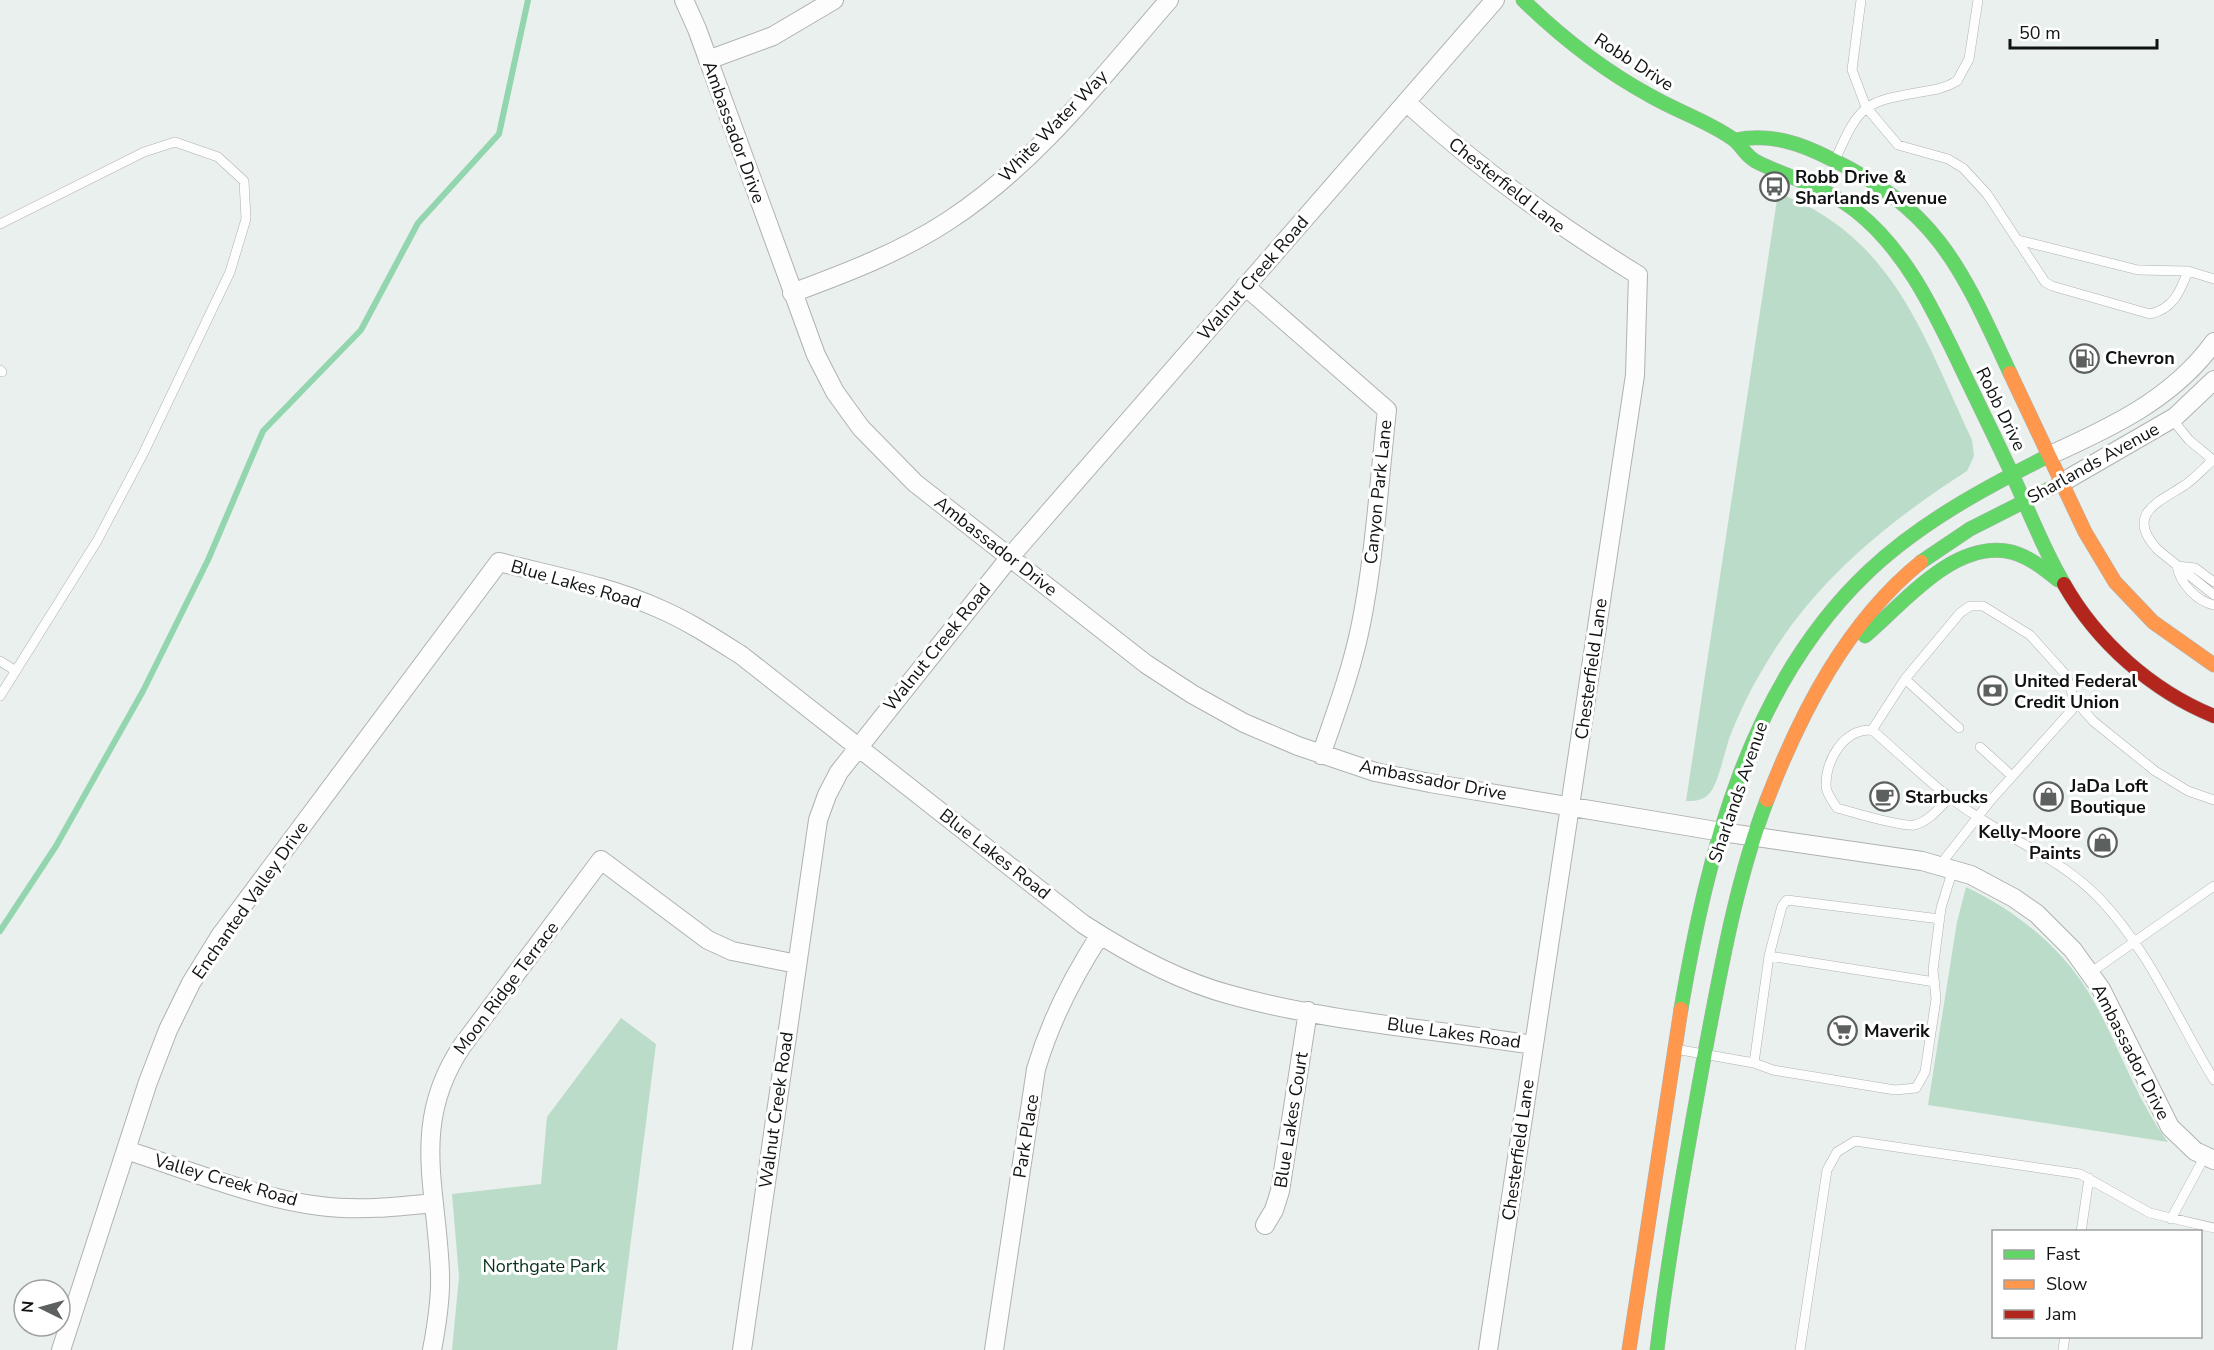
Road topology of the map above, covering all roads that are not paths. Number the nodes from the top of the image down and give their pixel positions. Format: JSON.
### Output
{"nodes":[{"id":1,"x":684,"y":0,"type":"edge"},
{"id":2,"x":834,"y":0,"type":"edge"},
{"id":3,"x":1169,"y":0,"type":"edge"},
{"id":4,"x":1495,"y":0,"type":"edge"},
{"id":5,"x":1523,"y":0,"type":"edge"},
{"id":6,"x":1861,"y":0,"type":"edge"},
{"id":7,"x":1978,"y":0,"type":"edge"},
{"id":8,"x":708,"y":60,"type":"junction"},
{"id":9,"x":1406,"y":102,"type":"junction"},
{"id":10,"x":1866,"y":107,"type":"junction"},
{"id":11,"x":1735,"y":140,"type":"junction"},
{"id":12,"x":1835,"y":160,"type":"junction"},
{"id":13,"x":0,"y":224,"type":"edge"},
{"id":14,"x":2018,"y":240,"type":"junction"},
{"id":15,"x":2188,"y":271,"type":"junction"},
{"id":16,"x":2214,"y":279,"type":"edge"},
{"id":17,"x":1245,"y":286,"type":"junction"},
{"id":18,"x":792,"y":293,"type":"junction"},
{"id":19,"x":2214,"y":342,"type":"edge"},
{"id":20,"x":2214,"y":380,"type":"edge"},
{"id":21,"x":2172,"y":419,"type":"junction"},
{"id":22,"x":2048,"y":456,"type":"junction"},
{"id":23,"x":2213,"y":460,"type":"edge"},
{"id":24,"x":2012,"y":474,"type":"junction"},
{"id":25,"x":2061,"y":483,"type":"junction"},
{"id":26,"x":2024,"y":501,"type":"junction"},
{"id":27,"x":1010,"y":557,"type":"junction"},
{"id":28,"x":499,"y":562,"type":"joint"},
{"id":29,"x":2177,"y":566,"type":"junction"},
{"id":30,"x":2214,"y":582,"type":"edge"},
{"id":31,"x":2063,"y":584,"type":"junction"},
{"id":32,"x":2214,"y":595,"type":"edge"},
{"id":33,"x":2214,"y":605,"type":"edge"},
{"id":34,"x":1836,"y":659,"type":"junction"},
{"id":35,"x":0,"y":662,"type":"edge"},
{"id":36,"x":2214,"y":665,"type":"edge"},
{"id":37,"x":15,"y":671,"type":"junction"},
{"id":38,"x":1905,"y":679,"type":"junction"},
{"id":39,"x":0,"y":696,"type":"edge"},
{"id":40,"x":2078,"y":703,"type":"junction"},
{"id":41,"x":2214,"y":716,"type":"edge"},
{"id":42,"x":1959,"y":728,"type":"dead end"},
{"id":43,"x":1872,"y":730,"type":"junction"},
{"id":44,"x":858,"y":746,"type":"junction"},
{"id":45,"x":1980,"y":747,"type":"dead end"},
{"id":46,"x":1322,"y":755,"type":"junction"},
{"id":47,"x":2012,"y":776,"type":"junction"},
{"id":48,"x":1951,"y":796,"type":"junction"},
{"id":49,"x":2214,"y":800,"type":"edge"},
{"id":50,"x":1571,"y":805,"type":"junction"},
{"id":51,"x":1977,"y":817,"type":"junction"},
{"id":52,"x":1722,"y":832,"type":"junction"},
{"id":53,"x":1754,"y":836,"type":"junction"},
{"id":54,"x":1947,"y":867,"type":"junction"},
{"id":55,"x":2214,"y":886,"type":"edge"},
{"id":56,"x":1940,"y":919,"type":"junction"},
{"id":57,"x":1100,"y":935,"type":"junction"},
{"id":58,"x":2133,"y":942,"type":"junction"},
{"id":59,"x":1769,"y":956,"type":"junction"},
{"id":60,"x":797,"y":963,"type":"junction"},
{"id":61,"x":2090,"y":973,"type":"junction"},
{"id":62,"x":1935,"y":982,"type":"junction"},
{"id":63,"x":1308,"y":1011,"type":"junction"},
{"id":64,"x":1533,"y":1045,"type":"junction"},
{"id":65,"x":1674,"y":1049,"type":"junction"},
{"id":66,"x":1705,"y":1053,"type":"junction"},
{"id":67,"x":1754,"y":1063,"type":"junction"},
{"id":68,"x":2214,"y":1080,"type":"edge"},
{"id":69,"x":126,"y":1150,"type":"junction"},
{"id":70,"x":2210,"y":1158,"type":"edge"},
{"id":71,"x":2089,"y":1178,"type":"junction"},
{"id":72,"x":434,"y":1203,"type":"junction"},
{"id":73,"x":2171,"y":1219,"type":"junction"},
{"id":74,"x":1265,"y":1225,"type":"dead end"},
{"id":75,"x":2214,"y":1228,"type":"edge"},
{"id":76,"x":2081,"y":1230,"type":"edge"},
{"id":77,"x":61,"y":1350,"type":"edge"},
{"id":78,"x":432,"y":1350,"type":"edge"},
{"id":79,"x":742,"y":1350,"type":"edge"},
{"id":80,"x":994,"y":1350,"type":"edge"},
{"id":81,"x":1488,"y":1350,"type":"edge"},
{"id":82,"x":1629,"y":1350,"type":"edge"},
{"id":83,"x":1657,"y":1350,"type":"edge"},
{"id":84,"x":1800,"y":1350,"type":"edge"}],
"edges":[{"from":1,"to":8,"type":"street","name":"Ambassador Drive"},
{"from":2,"to":8,"type":"street"},
{"from":3,"to":18,"type":"street","name":"White Water Way"},
{"from":4,"to":9,"type":"street","name":"Walnut Creek Road"},
{"from":5,"to":11,"type":"main road","name":"Robb Drive"},
{"from":6,"to":10,"type":"lane"},
{"from":7,"to":10,"type":"lane"},
{"from":8,"to":18,"type":"street","name":"Ambassador Drive"},
{"from":9,"to":17,"type":"street","name":"Walnut Creek Road"},
{"from":9,"to":50,"type":"street","name":"Chesterfield Lane"},
{"from":10,"to":12,"type":"lane"},
{"from":10,"to":14,"type":"lane"},
{"from":11,"to":12,"type":"main road","name":"Robb Drive"},
{"from":11,"to":24,"type":"main road","name":"Robb Drive"},
{"from":12,"to":22,"type":"main road","name":"Robb Drive"},
{"from":13,"to":37,"type":"lane"},
{"from":14,"to":15,"type":"lane"},
{"from":14,"to":15,"type":"lane"},
{"from":15,"to":16,"type":"lane"},
{"from":17,"to":27,"type":"street","name":"Walnut Creek Road"},
{"from":17,"to":46,"type":"street","name":"Canyon Park Lane"},
{"from":18,"to":27,"type":"street","name":"Ambassador Drive"},
{"from":19,"to":22,"type":"street","name":"Sharlands Avenue"},
{"from":20,"to":21,"type":"street","name":"Sharlands Avenue"},
{"from":21,"to":23,"type":"lane"},
{"from":21,"to":25,"type":"street","name":"Sharlands Avenue"},
{"from":22,"to":24,"type":"main road","name":"Sharlands Avenue"},
{"from":22,"to":25,"type":"main road","name":"Robb Drive"},
{"from":23,"to":29,"type":"lane"},
{"from":24,"to":26,"type":"main road","name":"Robb Drive"},
{"from":24,"to":52,"type":"main road","name":"Sharlands Avenue"},
{"from":25,"to":26,"type":"main road","name":"Sharlands Avenue"},
{"from":25,"to":36,"type":"main road","name":"Robb Drive"},
{"from":26,"to":31,"type":"main road","name":"Robb Drive"},
{"from":26,"to":34,"type":"main road","name":"Sharlands Avenue"},
{"from":27,"to":44,"type":"street","name":"Walnut Creek Road"},
{"from":27,"to":46,"type":"street","name":"Ambassador Drive"},
{"from":28,"to":44,"type":"street","name":"Blue Lakes Road"},
{"from":28,"to":69,"type":"street","name":"Enchanted Valley Drive"},
{"from":29,"to":30,"type":"lane"},
{"from":29,"to":32,"type":"lane"},
{"from":29,"to":33,"type":"lane"},
{"from":31,"to":34,"type":"main road"},
{"from":31,"to":41,"type":"main road","name":"Robb Drive"},
{"from":34,"to":53,"type":"main road","name":"Sharlands Avenue"},
{"from":35,"to":37,"type":"lane"},
{"from":37,"to":39,"type":"lane"},
{"from":38,"to":40,"type":"lane"},
{"from":38,"to":42,"type":"lane"},
{"from":38,"to":43,"type":"lane"},
{"from":40,"to":47,"type":"lane"},
{"from":40,"to":49,"type":"lane"},
{"from":43,"to":48,"type":"lane"},
{"from":43,"to":48,"type":"lane"},
{"from":44,"to":57,"type":"street","name":"Blue Lakes Road"},
{"from":44,"to":60,"type":"street","name":"Walnut Creek Road"},
{"from":45,"to":47,"type":"lane"},
{"from":46,"to":50,"type":"street","name":"Ambassador Drive"},
{"from":47,"to":51,"type":"lane"},
{"from":48,"to":51,"type":"lane"},
{"from":50,"to":52,"type":"street","name":"Ambassador Drive"},
{"from":50,"to":64,"type":"street","name":"Chesterfield Lane"},
{"from":51,"to":54,"type":"lane"},
{"from":51,"to":58,"type":"lane"},
{"from":52,"to":53,"type":"street","name":"Ambassador Drive"},
{"from":52,"to":65,"type":"main road","name":"Sharlands Avenue"},
{"from":53,"to":54,"type":"street","name":"Ambassador Drive"},
{"from":53,"to":66,"type":"main road","name":"Sharlands Avenue"},
{"from":54,"to":56,"type":"lane"},
{"from":54,"to":61,"type":"street","name":"Ambassador Drive"},
{"from":55,"to":58,"type":"lane"},
{"from":56,"to":59,"type":"lane"},
{"from":56,"to":62,"type":"lane"},
{"from":57,"to":63,"type":"street","name":"Blue Lakes Road"},
{"from":57,"to":80,"type":"street","name":"Park Place"},
{"from":58,"to":61,"type":"lane"},
{"from":58,"to":68,"type":"lane"},
{"from":59,"to":62,"type":"lane"},
{"from":59,"to":67,"type":"lane"},
{"from":60,"to":72,"type":"street","name":"Moon Ridge Terrace"},
{"from":60,"to":79,"type":"street","name":"Walnut Creek Road"},
{"from":61,"to":70,"type":"street","name":"Ambassador Drive"},
{"from":62,"to":67,"type":"lane"},
{"from":63,"to":64,"type":"street","name":"Blue Lakes Road"},
{"from":63,"to":74,"type":"street","name":"Blue Lakes Court"},
{"from":64,"to":81,"type":"street","name":"Chesterfield Lane"},
{"from":65,"to":66,"type":"lane"},
{"from":65,"to":82,"type":"main road","name":"Sharlands Avenue"},
{"from":66,"to":67,"type":"lane"},
{"from":66,"to":83,"type":"main road","name":"Sharlands Avenue"},
{"from":69,"to":72,"type":"street","name":"Valley Creek Road"},
{"from":69,"to":77,"type":"street","name":"Enchanted Valley Drive"},
{"from":70,"to":73,"type":"lane"},
{"from":71,"to":73,"type":"lane"},
{"from":71,"to":76,"type":"lane"},
{"from":71,"to":84,"type":"lane"},
{"from":72,"to":78,"type":"street","name":"Moon Ridge Terrace"},
{"from":73,"to":75,"type":"lane"}]}
